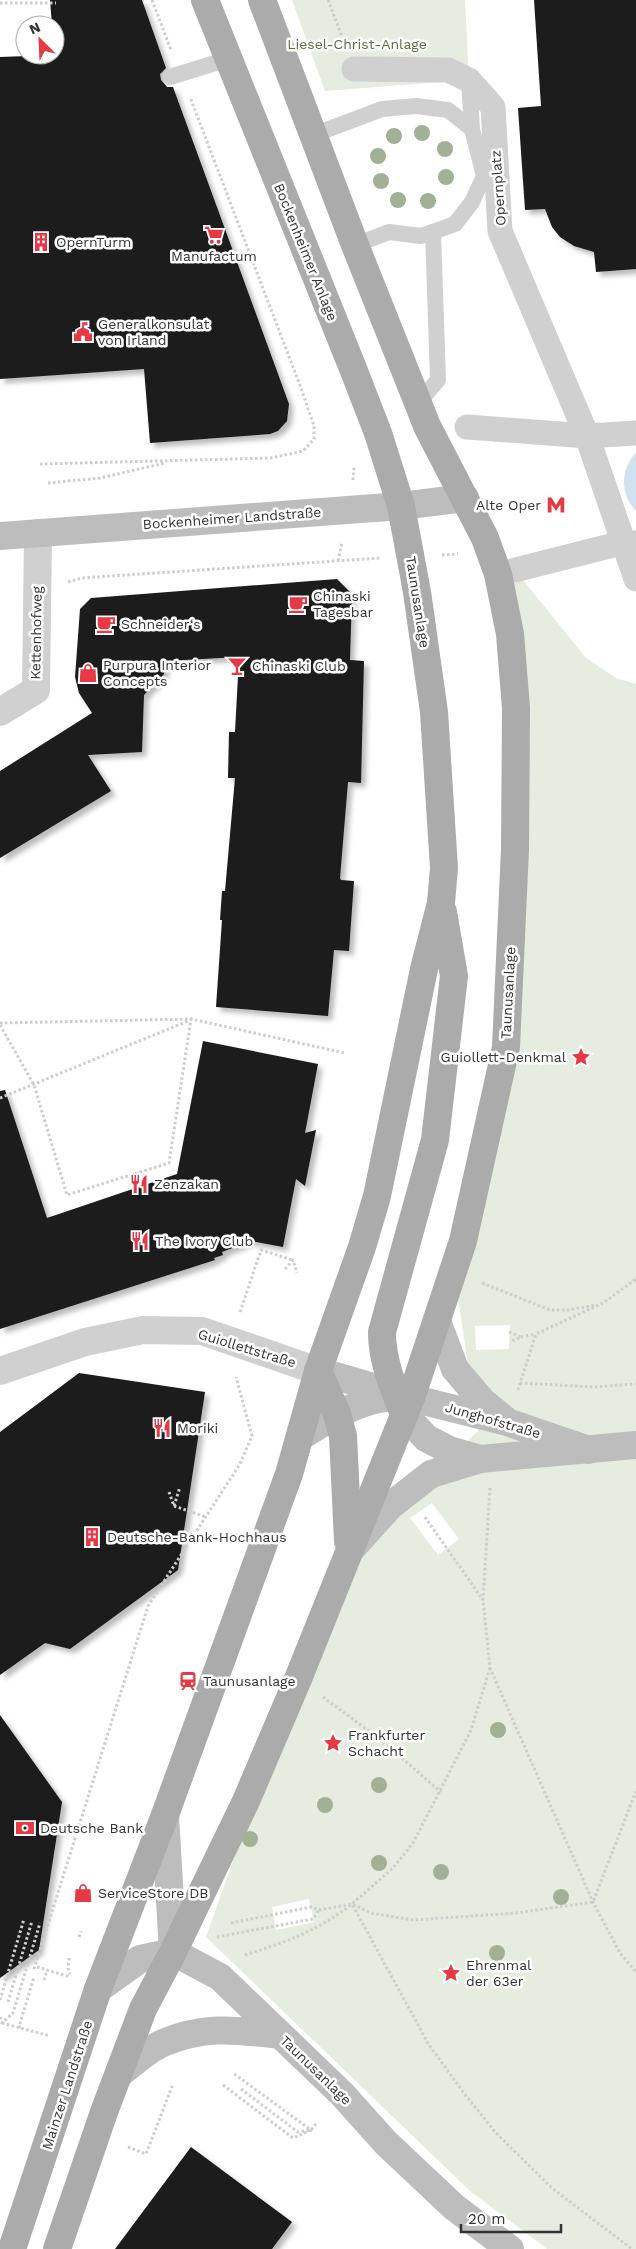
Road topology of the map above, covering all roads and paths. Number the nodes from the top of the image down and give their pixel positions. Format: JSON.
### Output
{"nodes":[{"id":1,"x":152,"y":0,"type":"edge"},
{"id":2,"x":206,"y":0,"type":"edge"},
{"id":3,"x":262,"y":0,"type":"edge"},
{"id":4,"x":328,"y":0,"type":"edge"},
{"id":5,"x":0,"y":3,"type":"edge"},
{"id":6,"x":56,"y":3,"type":"dead end"},
{"id":7,"x":228,"y":59,"type":"junction"},
{"id":8,"x":354,"y":69,"type":"joint"},
{"id":9,"x":175,"y":76,"type":"junction"},
{"id":10,"x":469,"y":80,"type":"junction"},
{"id":11,"x":472,"y":129,"type":"junction"},
{"id":12,"x":313,"y":135,"type":"junction"},
{"id":13,"x":433,"y":232,"type":"junction"},
{"id":14,"x":355,"y":245,"type":"junction"},
{"id":15,"x":423,"y":414,"type":"junction"},
{"id":16,"x":467,"y":427,"type":"dead end"},
{"id":17,"x":636,"y":433,"type":"edge"},
{"id":18,"x":587,"y":436,"type":"junction"},
{"id":19,"x":171,"y":461,"type":"junction"},
{"id":20,"x":40,"y":464,"type":"dead end"},
{"id":21,"x":48,"y":483,"type":"dead end"},
{"id":22,"x":465,"y":498,"type":"junction"},
{"id":23,"x":401,"y":506,"type":"junction"},
{"id":24,"x":38,"y":533,"type":"junction"},
{"id":25,"x":0,"y":536,"type":"edge"},
{"id":26,"x":629,"y":543,"type":"edge"},
{"id":27,"x":338,"y":561,"type":"dead end"},
{"id":28,"x":515,"y":570,"type":"dead end"},
{"id":29,"x":636,"y":579,"type":"edge"},
{"id":30,"x":37,"y":592,"type":"junction"},
{"id":31,"x":0,"y":712,"type":"edge"},
{"id":32,"x":441,"y":903,"type":"junction"},
{"id":33,"x":191,"y":1019,"type":"junction"},
{"id":34,"x":0,"y":1024,"type":"edge"},
{"id":35,"x":345,"y":1053,"type":"dead end"},
{"id":36,"x":34,"y":1085,"type":"junction"},
{"id":37,"x":0,"y":1098,"type":"edge"},
{"id":38,"x":294,"y":1260,"type":"junction"},
{"id":39,"x":285,"y":1269,"type":"dead end"},
{"id":40,"x":297,"y":1273,"type":"dead end"},
{"id":41,"x":636,"y":1279,"type":"edge"},
{"id":42,"x":475,"y":1280,"type":"dead end"},
{"id":43,"x":603,"y":1303,"type":"junction"},
{"id":44,"x":437,"y":1322,"type":"junction"},
{"id":45,"x":509,"y":1332,"type":"dead end"},
{"id":46,"x":536,"y":1334,"type":"junction"},
{"id":47,"x":521,"y":1337,"type":"junction"},
{"id":48,"x":232,"y":1341,"type":"junction"},
{"id":49,"x":510,"y":1342,"type":"dead end"},
{"id":50,"x":318,"y":1371,"type":"junction"},
{"id":51,"x":0,"y":1372,"type":"edge"},
{"id":52,"x":520,"y":1383,"type":"junction"},
{"id":53,"x":636,"y":1384,"type":"edge"},
{"id":54,"x":516,"y":1396,"type":"dead end"},
{"id":55,"x":402,"y":1400,"type":"junction"},
{"id":56,"x":337,"y":1414,"type":"junction"},
{"id":57,"x":507,"y":1422,"type":"junction"},
{"id":58,"x":300,"y":1437,"type":"junction"},
{"id":59,"x":636,"y":1445,"type":"edge"},
{"id":60,"x":589,"y":1450,"type":"junction"},
{"id":61,"x":485,"y":1469,"type":"junction"},
{"id":62,"x":180,"y":1487,"type":"dead end"},
{"id":63,"x":169,"y":1492,"type":"dead end"},
{"id":64,"x":174,"y":1506,"type":"junction"},
{"id":65,"x":419,"y":1509,"type":"dead end"},
{"id":66,"x":206,"y":1517,"type":"junction"},
{"id":67,"x":348,"y":1553,"type":"junction"},
{"id":68,"x":483,"y":1600,"type":"junction"},
{"id":69,"x":490,"y":1668,"type":"junction"},
{"id":70,"x":298,"y":1679,"type":"junction"},
{"id":71,"x":441,"y":1792,"type":"junction"},
{"id":72,"x":636,"y":1792,"type":"edge"},
{"id":73,"x":165,"y":1814,"type":"junction"},
{"id":74,"x":593,"y":1902,"type":"junction"},
{"id":75,"x":352,"y":1904,"type":"junction"},
{"id":76,"x":319,"y":1910,"type":"junction"},
{"id":77,"x":24,"y":1919,"type":"dead end"},
{"id":78,"x":32,"y":1921,"type":"dead end"},
{"id":79,"x":124,"y":1921,"type":"joint"},
{"id":80,"x":40,"y":1923,"type":"dead end"},
{"id":81,"x":231,"y":1923,"type":"dead end"},
{"id":82,"x":81,"y":1930,"type":"dead end"},
{"id":83,"x":217,"y":1937,"type":"dead end"},
{"id":84,"x":79,"y":1938,"type":"dead end"},
{"id":85,"x":173,"y":1952,"type":"junction"},
{"id":86,"x":244,"y":1954,"type":"dead end"},
{"id":87,"x":69,"y":1958,"type":"dead end"},
{"id":88,"x":34,"y":1969,"type":"dead end"},
{"id":89,"x":47,"y":1970,"type":"dead end"},
{"id":90,"x":636,"y":1972,"type":"edge"},
{"id":91,"x":34,"y":1976,"type":"dead end"},
{"id":92,"x":44,"y":1980,"type":"dead end"},
{"id":93,"x":67,"y":1983,"type":"dead end"},
{"id":94,"x":98,"y":1990,"type":"junction"},
{"id":95,"x":0,"y":2000,"type":"edge"},
{"id":96,"x":8,"y":2002,"type":"dead end"},
{"id":97,"x":0,"y":2017,"type":"edge"},
{"id":98,"x":2,"y":2023,"type":"junction"},
{"id":99,"x":54,"y":2027,"type":"dead end"},
{"id":100,"x":29,"y":2030,"type":"dead end"},
{"id":101,"x":280,"y":2035,"type":"junction"},
{"id":102,"x":233,"y":2072,"type":"dead end"},
{"id":103,"x":120,"y":2074,"type":"junction"},
{"id":104,"x":173,"y":2084,"type":"dead end"},
{"id":105,"x":223,"y":2085,"type":"dead end"},
{"id":106,"x":241,"y":2089,"type":"dead end"},
{"id":107,"x":318,"y":2123,"type":"dead end"},
{"id":108,"x":311,"y":2130,"type":"junction"},
{"id":109,"x":128,"y":2147,"type":"dead end"},
{"id":110,"x":12,"y":2249,"type":"edge"},
{"id":111,"x":57,"y":2249,"type":"edge"},
{"id":112,"x":510,"y":2249,"type":"edge"},
{"id":113,"x":632,"y":2249,"type":"edge"}],
"edges":[{"from":1,"to":9,"type":"path"},
{"from":2,"to":7,"type":"main road","name":"Bockenheimer Anlage"},
{"from":3,"to":12,"type":"main road"},
{"from":4,"to":8,"type":"path"},
{"from":5,"to":6,"type":"path"},
{"from":7,"to":9,"type":"lane"},
{"from":7,"to":23,"type":"main road","name":"Bockenheimer Anlage"},
{"from":8,"to":10,"type":"street","name":"Opernplatz"},
{"from":9,"to":19,"type":"path"},
{"from":10,"to":11,"type":"lane"},
{"from":10,"to":18,"type":"street","name":"Opernplatz"},
{"from":11,"to":12,"type":"lane"},
{"from":11,"to":13,"type":"lane"},
{"from":12,"to":14,"type":"main road"},
{"from":13,"to":14,"type":"lane"},
{"from":13,"to":15,"type":"lane"},
{"from":14,"to":15,"type":"main road"},
{"from":15,"to":22,"type":"main road","name":"Taunusanlage"},
{"from":16,"to":18,"type":"street"},
{"from":17,"to":18,"type":"street"},
{"from":18,"to":26,"type":"street","name":"Opernplatz"},
{"from":19,"to":20,"type":"path"},
{"from":19,"to":21,"type":"path"},
{"from":22,"to":23,"type":"main road","name":"Bockenheimer Landstraße"},
{"from":22,"to":44,"type":"main road","name":"Taunusanlage"},
{"from":23,"to":24,"type":"main road","name":"Bockenheimer Landstraße"},
{"from":23,"to":32,"type":"main road","name":"Taunusanlage"},
{"from":24,"to":25,"type":"main road","name":"Bockenheimer Landstraße"},
{"from":24,"to":30,"type":"street","name":"Kettenhofweg"},
{"from":26,"to":28,"type":"street"},
{"from":26,"to":29,"type":"street","name":"Opernplatz"},
{"from":27,"to":30,"type":"path"},
{"from":30,"to":31,"type":"street","name":"Kettenhofweg"},
{"from":32,"to":50,"type":"main road","name":"Taunusanlage"},
{"from":32,"to":55,"type":"main road"},
{"from":33,"to":34,"type":"path"},
{"from":33,"to":35,"type":"path"},
{"from":33,"to":36,"type":"path"},
{"from":33,"to":36,"type":"path"},
{"from":34,"to":36,"type":"path"},
{"from":36,"to":37,"type":"path"},
{"from":38,"to":39,"type":"path"},
{"from":38,"to":40,"type":"path"},
{"from":38,"to":48,"type":"path"},
{"from":41,"to":43,"type":"path"},
{"from":42,"to":43,"type":"path"},
{"from":43,"to":46,"type":"path"},
{"from":44,"to":55,"type":"main road","name":"Taunusanlage"},
{"from":44,"to":57,"type":"main road"},
{"from":45,"to":47,"type":"path"},
{"from":46,"to":47,"type":"path"},
{"from":46,"to":52,"type":"path"},
{"from":47,"to":49,"type":"path"},
{"from":48,"to":50,"type":"street","name":"Guiollettstraße"},
{"from":48,"to":51,"type":"street","name":"Guiollettstraße"},
{"from":48,"to":66,"type":"path"},
{"from":50,"to":55,"type":"main road"},
{"from":50,"to":56,"type":"main road","name":"Taunusanlage"},
{"from":50,"to":58,"type":"main road","name":"Taunusanlage"},
{"from":52,"to":53,"type":"path"},
{"from":52,"to":54,"type":"path"},
{"from":55,"to":56,"type":"main road"},
{"from":55,"to":57,"type":"main road","name":"Junghofstraße"},
{"from":55,"to":61,"type":"main road","name":"Junghofstraße"},
{"from":55,"to":67,"type":"main road","name":"Taunusanlage"},
{"from":56,"to":58,"type":"main road"},
{"from":56,"to":67,"type":"main road","name":"Taunusanlage"},
{"from":57,"to":60,"type":"main road","name":"Junghofstraße"},
{"from":58,"to":73,"type":"main road","name":"Taunusanlage"},
{"from":59,"to":60,"type":"main road","name":"Junghofstraße"},
{"from":60,"to":61,"type":"main road","name":"Junghofstraße"},
{"from":61,"to":67,"type":"main road"},
{"from":61,"to":68,"type":"path"},
{"from":62,"to":64,"type":"path"},
{"from":63,"to":64,"type":"path"},
{"from":64,"to":66,"type":"path"},
{"from":65,"to":68,"type":"path"},
{"from":66,"to":88,"type":"path"},
{"from":67,"to":70,"type":"main road","name":"Taunusanlage"},
{"from":68,"to":69,"type":"path"},
{"from":69,"to":71,"type":"path"},
{"from":69,"to":74,"type":"path"},
{"from":70,"to":71,"type":"path"},
{"from":70,"to":85,"type":"main road","name":"Taunusanlage"},
{"from":71,"to":75,"type":"path"},
{"from":72,"to":74,"type":"path"},
{"from":73,"to":79,"type":"main road","name":"Taunusanlage"},
{"from":73,"to":85,"type":"main road"},
{"from":74,"to":75,"type":"path"},
{"from":74,"to":90,"type":"path"},
{"from":75,"to":76,"type":"path"},
{"from":75,"to":86,"type":"path"},
{"from":75,"to":113,"type":"path"},
{"from":76,"to":81,"type":"path"},
{"from":76,"to":83,"type":"path"},
{"from":77,"to":95,"type":"path"},
{"from":78,"to":96,"type":"path"},
{"from":79,"to":94,"type":"main road","name":"Mainzer Landstraße"},
{"from":80,"to":98,"type":"path"},
{"from":82,"to":84,"type":"path"},
{"from":85,"to":94,"type":"main road"},
{"from":85,"to":101,"type":"main road","name":"Taunusanlage"},
{"from":85,"to":103,"type":"main road"},
{"from":87,"to":93,"type":"path"},
{"from":89,"to":92,"type":"path"},
{"from":91,"to":100,"type":"path"},
{"from":94,"to":110,"type":"main road","name":"Mainzer Landstraße"},
{"from":97,"to":98,"type":"path"},
{"from":98,"to":99,"type":"path"},
{"from":101,"to":103,"type":"main road"},
{"from":101,"to":112,"type":"main road","name":"Taunusanlage"},
{"from":102,"to":108,"type":"path"},
{"from":103,"to":111,"type":"main road"},
{"from":104,"to":109,"type":"path"},
{"from":105,"to":108,"type":"path"},
{"from":106,"to":108,"type":"path"},
{"from":107,"to":108,"type":"path"}]}
